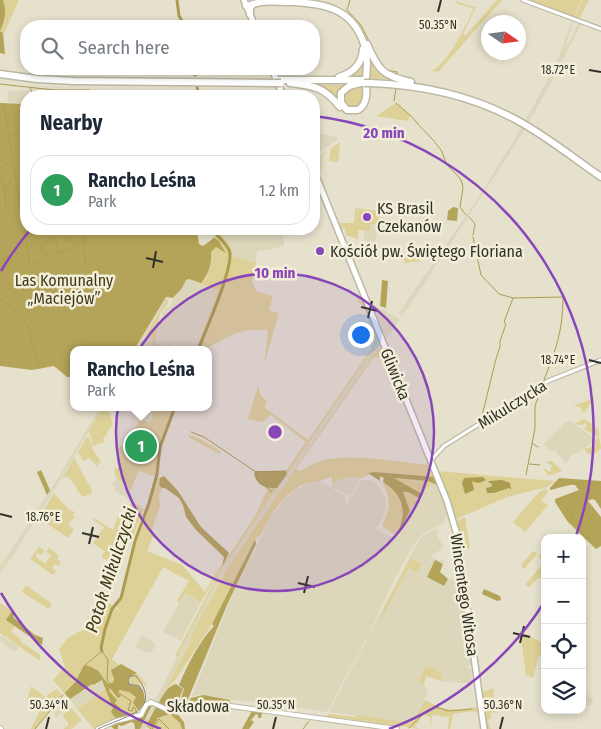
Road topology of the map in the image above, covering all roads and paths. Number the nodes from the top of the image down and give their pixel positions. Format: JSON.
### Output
{"nodes":[{"id":1,"x":262,"y":0,"type":"edge"},
{"id":2,"x":307,"y":0,"type":"edge"},
{"id":3,"x":523,"y":0,"type":"edge"},
{"id":4,"x":247,"y":3,"type":"edge"},
{"id":5,"x":251,"y":17,"type":"joint"},
{"id":6,"x":252,"y":20,"type":"edge"},
{"id":7,"x":601,"y":30,"type":"edge"},
{"id":8,"x":363,"y":38,"type":"junction"},
{"id":9,"x":0,"y":73,"type":"edge"},
{"id":10,"x":274,"y":75,"type":"edge"},
{"id":11,"x":323,"y":80,"type":"junction"},
{"id":12,"x":277,"y":81,"type":"junction"},
{"id":13,"x":366,"y":82,"type":"junction"},
{"id":14,"x":290,"y":83,"type":"junction"},
{"id":15,"x":419,"y":84,"type":"junction"},
{"id":16,"x":281,"y":90,"type":"edge"},
{"id":17,"x":522,"y":121,"type":"junction"},
{"id":18,"x":530,"y":126,"type":"junction"},
{"id":19,"x":601,"y":174,"type":"edge"},
{"id":20,"x":601,"y":178,"type":"edge"},
{"id":21,"x":320,"y":186,"type":"edge"},
{"id":22,"x":601,"y":360,"type":"edge"},
{"id":23,"x":430,"y":459,"type":"junction"},
{"id":24,"x":433,"y":465,"type":"joint"},
{"id":25,"x":98,"y":729,"type":"edge"},
{"id":26,"x":397,"y":729,"type":"edge"},
{"id":27,"x":484,"y":729,"type":"edge"}],
"edges":[{"from":1,"to":4,"type":"highway"},
{"from":2,"to":8,"type":"highway"},
{"from":3,"to":7,"type":"street"},
{"from":4,"to":5,"type":"highway"},
{"from":4,"to":8,"type":"highway"},
{"from":5,"to":6,"type":"main road"},
{"from":8,"to":11,"type":"highway"},
{"from":8,"to":13,"type":"highway"},
{"from":8,"to":14,"type":"highway"},
{"from":8,"to":15,"type":"highway"},
{"from":9,"to":12,"type":"highway"},
{"from":10,"to":16,"type":"main road"},
{"from":11,"to":12,"type":"highway"},
{"from":11,"to":13,"type":"highway"},
{"from":12,"to":14,"type":"highway"},
{"from":13,"to":14,"type":"highway"},
{"from":13,"to":15,"type":"highway"},
{"from":13,"to":17,"type":"highway"},
{"from":15,"to":17,"type":"highway"},
{"from":17,"to":18,"type":"highway"},
{"from":18,"to":19,"type":"highway"},
{"from":18,"to":20,"type":"highway"},
{"from":21,"to":23,"type":"main road","name":"Gliwicka"},
{"from":22,"to":23,"type":"street","name":"Mikulczycka"},
{"from":23,"to":24,"type":"main road","name":"Gliwicka"},
{"from":24,"to":27,"type":"main road","name":"Wincentego Witosa"},
{"from":25,"to":26,"type":"main road","name":"Składowa"}]}
